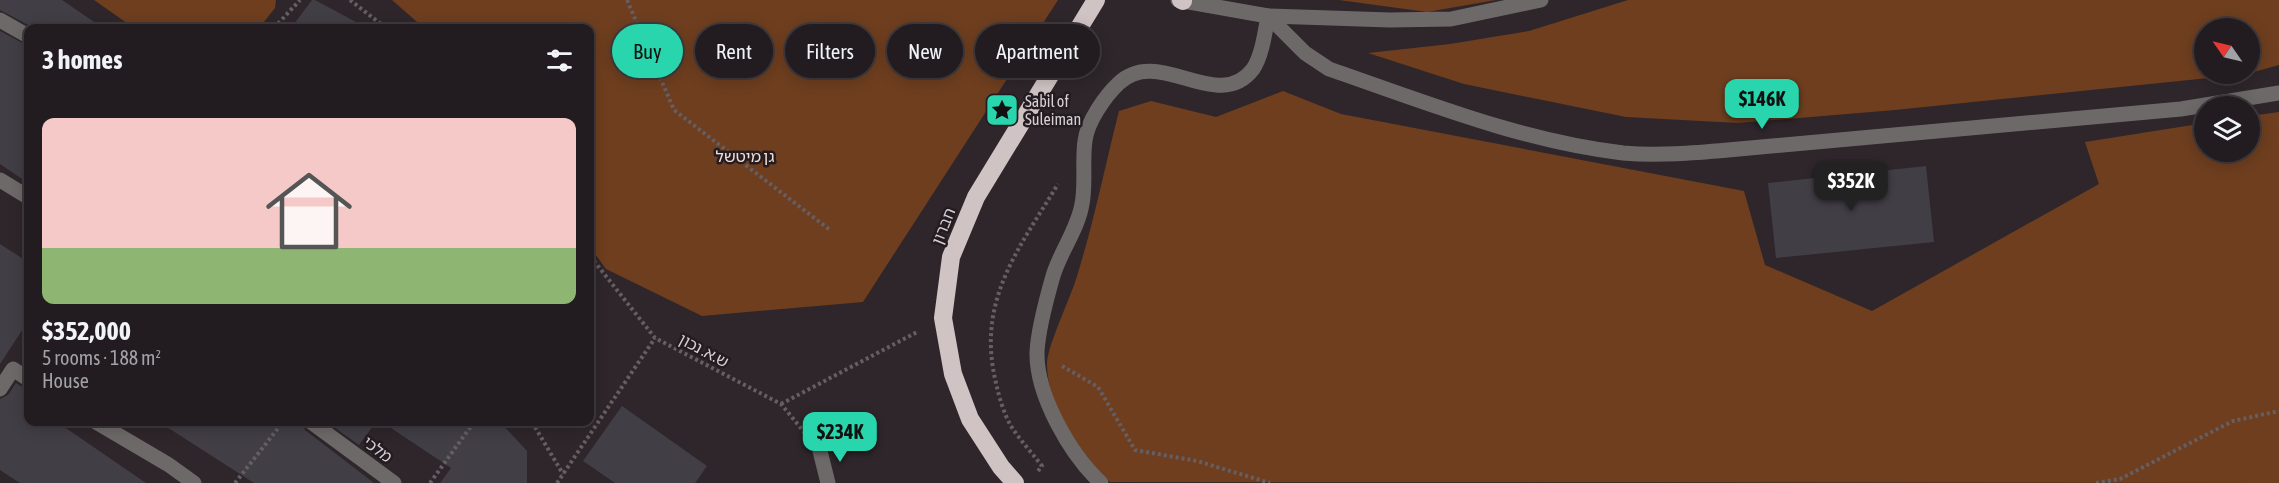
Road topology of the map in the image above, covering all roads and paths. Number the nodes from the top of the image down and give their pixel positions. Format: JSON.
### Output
{"nodes":[{"id":1,"x":300,"y":0,"type":"edge"},
{"id":2,"x":350,"y":0,"type":"edge"},
{"id":3,"x":627,"y":0,"type":"edge"},
{"id":4,"x":1096,"y":0,"type":"edge"},
{"id":5,"x":1181,"y":0,"type":"edge"},
{"id":6,"x":1541,"y":0,"type":"edge"},
{"id":7,"x":1268,"y":16,"type":"junction"},
{"id":8,"x":0,"y":20,"type":"edge"},
{"id":9,"x":278,"y":24,"type":"edge"},
{"id":10,"x":381,"y":24,"type":"edge"},
{"id":11,"x":24,"y":34,"type":"edge"},
{"id":12,"x":2279,"y":93,"type":"edge"},
{"id":13,"x":0,"y":180,"type":"edge"},
{"id":14,"x":24,"y":195,"type":"edge"},
{"id":15,"x":830,"y":230,"type":"dead end"},
{"id":16,"x":594,"y":261,"type":"edge"},
{"id":17,"x":943,"y":318,"type":"junction"},
{"id":18,"x":655,"y":338,"type":"junction"},
{"id":19,"x":1037,"y":351,"type":"junction"},
{"id":20,"x":24,"y":376,"type":"edge"},
{"id":21,"x":0,"y":388,"type":"edge"},
{"id":22,"x":781,"y":404,"type":"junction"},
{"id":23,"x":2279,"y":411,"type":"edge"},
{"id":24,"x":103,"y":426,"type":"edge"},
{"id":25,"x":280,"y":426,"type":"edge"},
{"id":26,"x":316,"y":426,"type":"edge"},
{"id":27,"x":471,"y":426,"type":"edge"},
{"id":28,"x":534,"y":426,"type":"edge"},
{"id":29,"x":820,"y":451,"type":"joint"},
{"id":30,"x":563,"y":474,"type":"junction"},
{"id":31,"x":194,"y":483,"type":"edge"},
{"id":32,"x":235,"y":483,"type":"edge"},
{"id":33,"x":394,"y":483,"type":"edge"},
{"id":34,"x":430,"y":483,"type":"edge"},
{"id":35,"x":557,"y":483,"type":"edge"},
{"id":36,"x":828,"y":483,"type":"edge"},
{"id":37,"x":1015,"y":483,"type":"edge"},
{"id":38,"x":1101,"y":483,"type":"edge"},
{"id":39,"x":1270,"y":483,"type":"edge"},
{"id":40,"x":2096,"y":483,"type":"edge"}],
"edges":[{"from":1,"to":9,"type":"path"},
{"from":2,"to":10,"type":"path"},
{"from":3,"to":15,"type":"path"},
{"from":4,"to":17,"type":"highway","name":"חברון"},
{"from":5,"to":7,"type":"street"},
{"from":6,"to":7,"type":"street"},
{"from":7,"to":12,"type":"street"},
{"from":7,"to":19,"type":"street"},
{"from":8,"to":11,"type":"street"},
{"from":13,"to":14,"type":"street"},
{"from":16,"to":18,"type":"path","name":"ש.א. נכון"},
{"from":17,"to":22,"type":"path"},
{"from":17,"to":37,"type":"highway","name":"חברון"},
{"from":18,"to":22,"type":"path","name":"ש.א. נכון"},
{"from":18,"to":30,"type":"path"},
{"from":19,"to":38,"type":"street"},
{"from":19,"to":39,"type":"path"},
{"from":20,"to":21,"type":"street"},
{"from":22,"to":29,"type":"path","name":"ש.א. נכון"},
{"from":23,"to":40,"type":"path"},
{"from":24,"to":31,"type":"street"},
{"from":25,"to":32,"type":"path"},
{"from":26,"to":33,"type":"street","name":"מלכי"},
{"from":27,"to":34,"type":"path"},
{"from":28,"to":30,"type":"path"},
{"from":29,"to":36,"type":"street"},
{"from":30,"to":35,"type":"path"}]}
